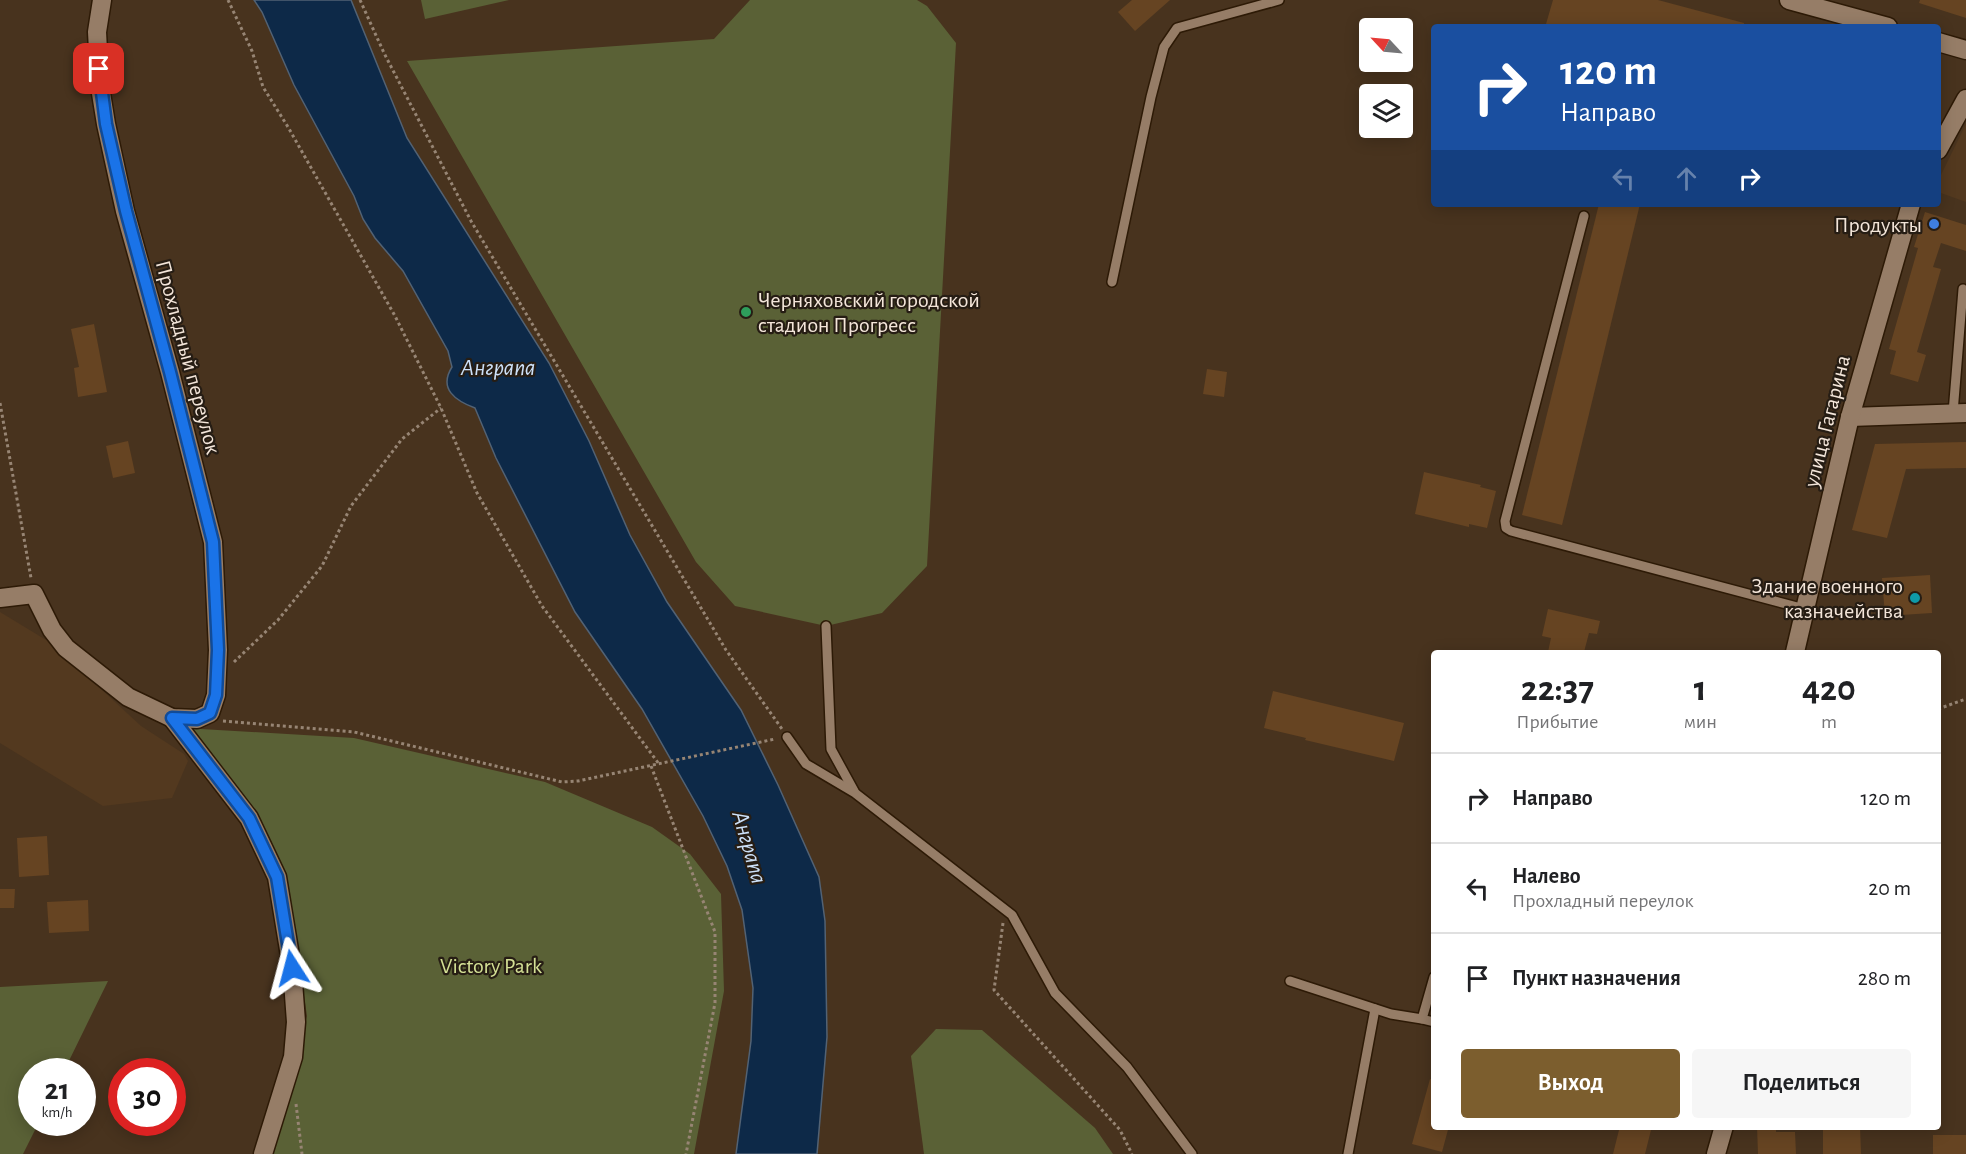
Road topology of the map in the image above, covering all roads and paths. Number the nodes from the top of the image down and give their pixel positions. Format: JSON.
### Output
{"nodes":[{"id":1,"x":102,"y":0,"type":"edge"},
{"id":2,"x":228,"y":0,"type":"edge"},
{"id":3,"x":360,"y":0,"type":"edge"},
{"id":4,"x":1279,"y":0,"type":"edge"},
{"id":5,"x":1789,"y":0,"type":"edge"},
{"id":6,"x":1877,"y":24,"type":"edge"},
{"id":7,"x":1941,"y":43,"type":"edge"},
{"id":8,"x":1966,"y":50,"type":"edge"},
{"id":9,"x":1966,"y":99,"type":"edge"},
{"id":10,"x":1941,"y":145,"type":"edge"},
{"id":11,"x":1910,"y":207,"type":"edge"},
{"id":12,"x":1584,"y":216,"type":"dead end"},
{"id":13,"x":1112,"y":282,"type":"dead end"},
{"id":14,"x":1963,"y":289,"type":"dead end"},
{"id":15,"x":0,"y":403,"type":"edge"},
{"id":16,"x":441,"y":408,"type":"junction"},
{"id":17,"x":1960,"y":413,"type":"edge"},
{"id":18,"x":1850,"y":417,"type":"junction"},
{"id":19,"x":34,"y":594,"type":"junction"},
{"id":20,"x":0,"y":598,"type":"edge"},
{"id":21,"x":1805,"y":609,"type":"junction"},
{"id":22,"x":826,"y":626,"type":"dead end"},
{"id":23,"x":1795,"y":650,"type":"edge"},
{"id":24,"x":217,"y":679,"type":"junction"},
{"id":25,"x":1966,"y":699,"type":"edge"},
{"id":26,"x":1941,"y":708,"type":"edge"},
{"id":27,"x":172,"y":718,"type":"junction"},
{"id":28,"x":197,"y":719,"type":"junction"},
{"id":29,"x":787,"y":737,"type":"junction"},
{"id":30,"x":659,"y":764,"type":"junction"},
{"id":31,"x":651,"y":766,"type":"junction"},
{"id":32,"x":855,"y":793,"type":"junction"},
{"id":33,"x":1005,"y":910,"type":"junction"},
{"id":34,"x":1290,"y":981,"type":"dead end"},
{"id":35,"x":1431,"y":988,"type":"edge"},
{"id":36,"x":1375,"y":1009,"type":"junction"},
{"id":37,"x":1422,"y":1019,"type":"junction"},
{"id":38,"x":1431,"y":1021,"type":"edge"},
{"id":39,"x":1723,"y":1130,"type":"edge"},
{"id":40,"x":263,"y":1154,"type":"edge"},
{"id":41,"x":686,"y":1154,"type":"edge"},
{"id":42,"x":1132,"y":1154,"type":"edge"},
{"id":43,"x":1192,"y":1154,"type":"edge"},
{"id":44,"x":1348,"y":1154,"type":"edge"},
{"id":45,"x":1716,"y":1154,"type":"edge"}],
"edges":[{"from":1,"to":24,"type":"street","name":"Прохладный переулок"},
{"from":2,"to":16,"type":"path"},
{"from":3,"to":29,"type":"path"},
{"from":4,"to":13,"type":"lane"},
{"from":5,"to":6,"type":"street"},
{"from":7,"to":8,"type":"street"},
{"from":9,"to":10,"type":"street"},
{"from":11,"to":18,"type":"street","name":"улица Гагарина"},
{"from":12,"to":21,"type":"lane"},
{"from":14,"to":17,"type":"lane"},
{"from":15,"to":19,"type":"path"},
{"from":16,"to":24,"type":"path"},
{"from":16,"to":30,"type":"path"},
{"from":17,"to":18,"type":"street"},
{"from":18,"to":21,"type":"street","name":"улица Гагарина"},
{"from":19,"to":20,"type":"street"},
{"from":19,"to":27,"type":"street"},
{"from":21,"to":23,"type":"street","name":"улица Гагарина"},
{"from":22,"to":32,"type":"lane"},
{"from":24,"to":28,"type":"street","name":"Прохладный переулок"},
{"from":25,"to":26,"type":"path"},
{"from":27,"to":28,"type":"street"},
{"from":27,"to":40,"type":"street"},
{"from":28,"to":31,"type":"path"},
{"from":29,"to":30,"type":"path"},
{"from":29,"to":32,"type":"lane"},
{"from":30,"to":31,"type":"path"},
{"from":31,"to":41,"type":"path"},
{"from":32,"to":33,"type":"lane"},
{"from":33,"to":42,"type":"path"},
{"from":33,"to":43,"type":"lane"},
{"from":34,"to":36,"type":"lane"},
{"from":35,"to":37,"type":"lane"},
{"from":36,"to":37,"type":"lane"},
{"from":36,"to":44,"type":"lane"},
{"from":37,"to":38,"type":"lane"},
{"from":39,"to":45,"type":"street"}]}
